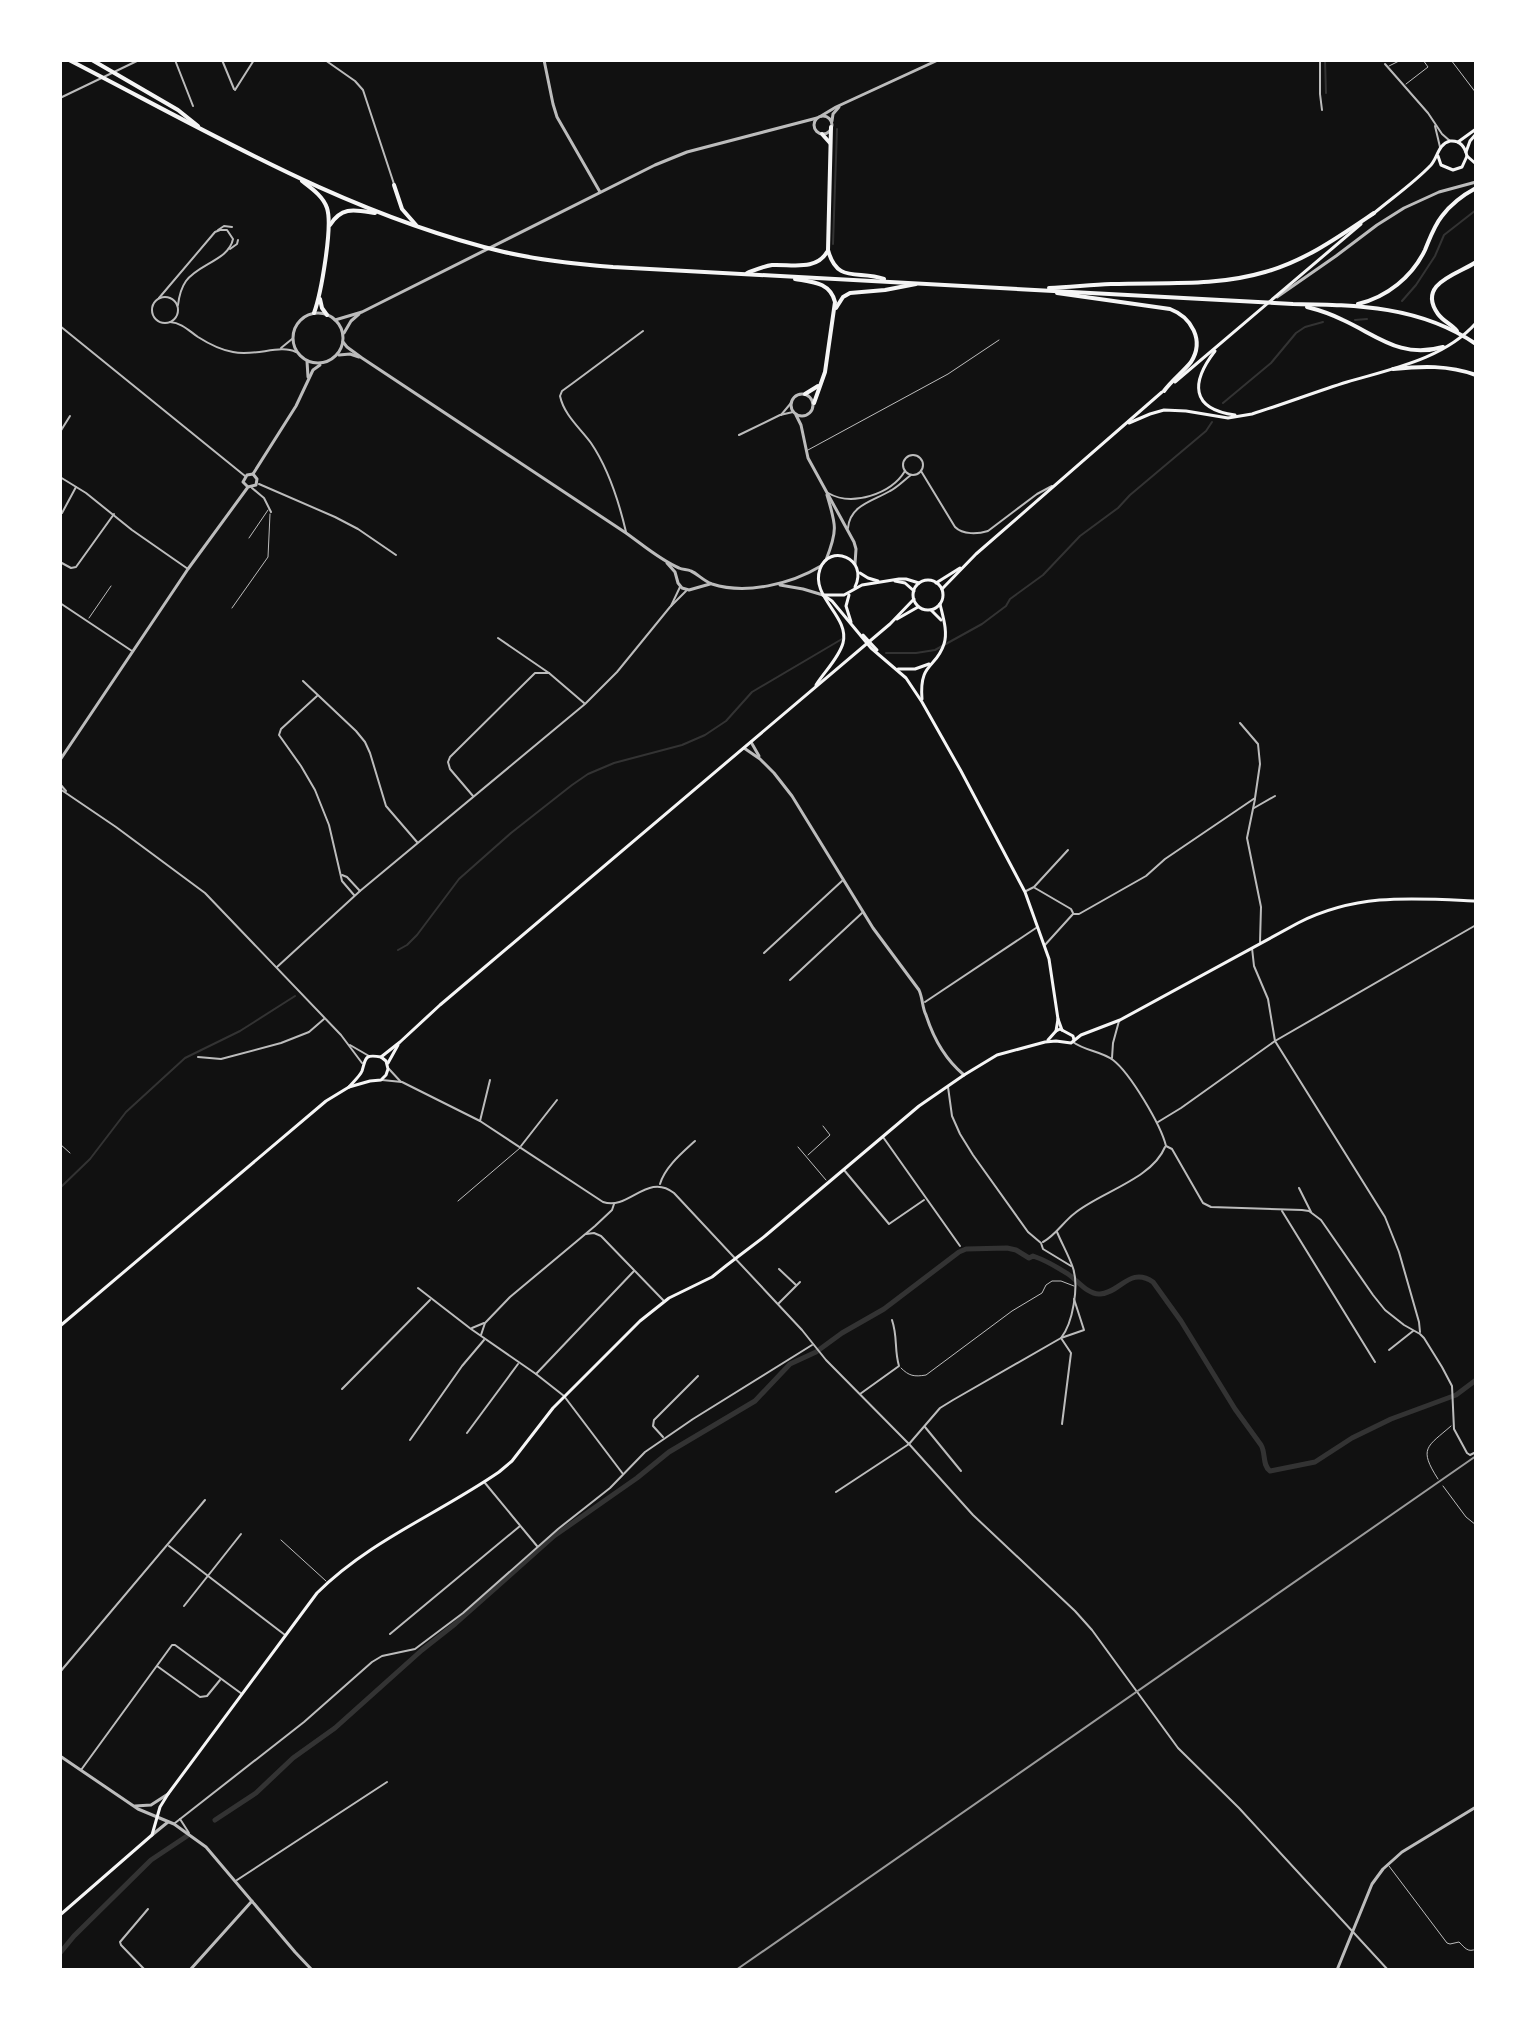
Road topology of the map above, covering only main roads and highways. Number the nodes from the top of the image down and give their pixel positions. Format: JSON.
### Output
{"nodes":[{"id":1,"x":69,"y":60,"type":"edge"},
{"id":2,"x":92,"y":60,"type":"edge"},
{"id":3,"x":832,"y":125,"type":"road end"},
{"id":4,"x":198,"y":126,"type":"junction"},
{"id":5,"x":1476,"y":131,"type":"edge"},
{"id":6,"x":822,"y":134,"type":"road end"},
{"id":7,"x":1458,"y":142,"type":"junction"},
{"id":8,"x":832,"y":149,"type":"junction"},
{"id":9,"x":1466,"y":154,"type":"junction"},
{"id":10,"x":1438,"y":156,"type":"junction"},
{"id":11,"x":1476,"y":164,"type":"edge"},
{"id":12,"x":293,"y":175,"type":"junction"},
{"id":13,"x":394,"y":185,"type":"road end"},
{"id":14,"x":1475,"y":186,"type":"edge"},
{"id":15,"x":1374,"y":213,"type":"junction"},
{"id":16,"x":385,"y":215,"type":"junction"},
{"id":17,"x":329,"y":227,"type":"junction"},
{"id":18,"x":418,"y":227,"type":"junction"},
{"id":19,"x":828,"y":250,"type":"junction"},
{"id":20,"x":1476,"y":262,"type":"edge"},
{"id":21,"x":744,"y":274,"type":"junction"},
{"id":22,"x":781,"y":276,"type":"junction"},
{"id":23,"x":890,"y":281,"type":"junction"},
{"id":24,"x":922,"y":283,"type":"junction"},
{"id":25,"x":1031,"y":289,"type":"junction"},
{"id":26,"x":320,"y":291,"type":"junction"},
{"id":27,"x":1275,"y":302,"type":"junction"},
{"id":28,"x":1293,"y":304,"type":"junction"},
{"id":29,"x":1352,"y":305,"type":"junction"},
{"id":30,"x":314,"y":313,"type":"road end"},
{"id":31,"x":834,"y":314,"type":"junction"},
{"id":32,"x":327,"y":315,"type":"road end"},
{"id":33,"x":1476,"y":323,"type":"edge"},
{"id":34,"x":1459,"y":332,"type":"junction"},
{"id":35,"x":1475,"y":344,"type":"edge"},
{"id":36,"x":1220,"y":345,"type":"junction"},
{"id":37,"x":1443,"y":347,"type":"junction"},
{"id":38,"x":1393,"y":369,"type":"junction"},
{"id":39,"x":1476,"y":375,"type":"edge"},
{"id":40,"x":822,"y":382,"type":"junction"},
{"id":41,"x":1164,"y":391,"type":"junction"},
{"id":42,"x":805,"y":394,"type":"road end"},
{"id":43,"x":814,"y":403,"type":"road end"},
{"id":44,"x":1239,"y":416,"type":"junction"},
{"id":45,"x":1122,"y":427,"type":"junction"},
{"id":46,"x":963,"y":566,"type":"junction"},
{"id":47,"x":859,"y":572,"type":"junction"},
{"id":48,"x":892,"y":580,"type":"junction"},
{"id":49,"x":882,"y":581,"type":"junction"},
{"id":50,"x":919,"y":583,"type":"junction"},
{"id":51,"x":936,"y":583,"type":"junction"},
{"id":52,"x":820,"y":585,"type":"junction"},
{"id":53,"x":855,"y":587,"type":"junction"},
{"id":54,"x":942,"y":589,"type":"junction"},
{"id":55,"x":914,"y":591,"type":"junction"},
{"id":56,"x":849,"y":593,"type":"junction"},
{"id":57,"x":823,"y":595,"type":"junction"},
{"id":58,"x":833,"y":595,"type":"junction"},
{"id":59,"x":914,"y":599,"type":"junction"},
{"id":60,"x":940,"y":604,"type":"junction"},
{"id":61,"x":918,"y":606,"type":"junction"},
{"id":62,"x":931,"y":610,"type":"junction"},
{"id":63,"x":890,"y":624,"type":"junction"},
{"id":64,"x":944,"y":624,"type":"junction"},
{"id":65,"x":853,"y":625,"type":"junction"},
{"id":66,"x":932,"y":662,"type":"junction"},
{"id":67,"x":898,"y":669,"type":"junction"},
{"id":68,"x":816,"y":685,"type":"junction"},
{"id":69,"x":922,"y":702,"type":"junction"},
{"id":70,"x":1476,"y":901,"type":"edge"},
{"id":71,"x":1058,"y":1019,"type":"junction"},
{"id":72,"x":1062,"y":1030,"type":"junction"},
{"id":73,"x":1090,"y":1031,"type":"junction"},
{"id":74,"x":1054,"y":1033,"type":"junction"},
{"id":75,"x":1071,"y":1034,"type":"junction"},
{"id":76,"x":1056,"y":1041,"type":"junction"},
{"id":77,"x":1073,"y":1041,"type":"junction"},
{"id":78,"x":400,"y":1042,"type":"junction"},
{"id":79,"x":1045,"y":1042,"type":"junction"},
{"id":80,"x":381,"y":1057,"type":"junction"},
{"id":81,"x":388,"y":1066,"type":"junction"},
{"id":82,"x":362,"y":1071,"type":"junction"},
{"id":83,"x":370,"y":1081,"type":"junction"},
{"id":84,"x":349,"y":1087,"type":"junction"},
{"id":85,"x":60,"y":1326,"type":"edge"},
{"id":86,"x":60,"y":1915,"type":"edge"}],
"edges":[{"from":1,"to":4,"type":"highway"},
{"from":2,"to":4,"type":"highway"},
{"from":3,"to":8,"type":"highway"},
{"from":4,"to":12,"type":"highway"},
{"from":5,"to":7,"type":"main road"},
{"from":5,"to":9,"type":"main road"},
{"from":6,"to":8,"type":"highway"},
{"from":7,"to":9,"type":"main road"},
{"from":7,"to":10,"type":"main road"},
{"from":8,"to":19,"type":"highway"},
{"from":9,"to":10,"type":"main road"},
{"from":9,"to":11,"type":"main road"},
{"from":10,"to":15,"type":"main road"},
{"from":12,"to":16,"type":"highway"},
{"from":12,"to":17,"type":"highway"},
{"from":13,"to":18,"type":"highway"},
{"from":14,"to":29,"type":"highway"},
{"from":15,"to":25,"type":"highway"},
{"from":15,"to":27,"type":"main road"},
{"from":16,"to":17,"type":"highway"},
{"from":16,"to":18,"type":"highway"},
{"from":17,"to":26,"type":"highway"},
{"from":18,"to":21,"type":"highway"},
{"from":19,"to":21,"type":"highway"},
{"from":19,"to":23,"type":"highway"},
{"from":20,"to":34,"type":"highway"},
{"from":21,"to":22,"type":"highway"},
{"from":22,"to":23,"type":"highway"},
{"from":22,"to":31,"type":"highway"},
{"from":23,"to":24,"type":"highway"},
{"from":24,"to":25,"type":"highway"},
{"from":24,"to":31,"type":"highway"},
{"from":25,"to":27,"type":"highway"},
{"from":25,"to":41,"type":"highway"},
{"from":26,"to":30,"type":"highway"},
{"from":26,"to":32,"type":"highway"},
{"from":27,"to":28,"type":"highway"},
{"from":27,"to":36,"type":"main road"},
{"from":28,"to":29,"type":"highway"},
{"from":28,"to":37,"type":"highway"},
{"from":29,"to":34,"type":"highway"},
{"from":31,"to":40,"type":"highway"},
{"from":33,"to":37,"type":"main road"},
{"from":34,"to":35,"type":"highway"},
{"from":36,"to":41,"type":"main road"},
{"from":36,"to":44,"type":"main road"},
{"from":37,"to":38,"type":"main road"},
{"from":38,"to":39,"type":"highway"},
{"from":38,"to":44,"type":"main road"},
{"from":40,"to":42,"type":"highway"},
{"from":40,"to":43,"type":"highway"},
{"from":41,"to":45,"type":"main road"},
{"from":44,"to":45,"type":"main road"},
{"from":45,"to":46,"type":"main road"},
{"from":46,"to":51,"type":"main road"},
{"from":46,"to":54,"type":"main road"},
{"from":47,"to":49,"type":"main road"},
{"from":47,"to":52,"type":"main road"},
{"from":47,"to":53,"type":"main road"},
{"from":48,"to":49,"type":"main road"},
{"from":48,"to":50,"type":"main road"},
{"from":48,"to":55,"type":"main road"},
{"from":49,"to":53,"type":"main road"},
{"from":50,"to":51,"type":"main road"},
{"from":50,"to":55,"type":"main road"},
{"from":51,"to":54,"type":"main road"},
{"from":52,"to":57,"type":"main road"},
{"from":52,"to":58,"type":"main road"},
{"from":53,"to":56,"type":"main road"},
{"from":54,"to":60,"type":"main road"},
{"from":55,"to":59,"type":"main road"},
{"from":56,"to":58,"type":"main road"},
{"from":56,"to":65,"type":"main road"},
{"from":57,"to":58,"type":"main road"},
{"from":57,"to":65,"type":"main road"},
{"from":57,"to":68,"type":"main road"},
{"from":59,"to":61,"type":"main road"},
{"from":59,"to":63,"type":"main road"},
{"from":60,"to":62,"type":"main road"},
{"from":60,"to":64,"type":"main road"},
{"from":61,"to":62,"type":"main road"},
{"from":61,"to":63,"type":"main road"},
{"from":62,"to":64,"type":"main road"},
{"from":63,"to":68,"type":"main road"},
{"from":64,"to":66,"type":"main road"},
{"from":65,"to":67,"type":"main road"},
{"from":66,"to":67,"type":"main road"},
{"from":66,"to":69,"type":"main road"},
{"from":67,"to":69,"type":"main road"},
{"from":68,"to":78,"type":"main road"},
{"from":69,"to":71,"type":"main road"},
{"from":70,"to":73,"type":"main road"},
{"from":71,"to":72,"type":"main road"},
{"from":71,"to":74,"type":"main road"},
{"from":72,"to":74,"type":"main road"},
{"from":72,"to":75,"type":"main road"},
{"from":73,"to":75,"type":"main road"},
{"from":73,"to":77,"type":"main road"},
{"from":74,"to":76,"type":"main road"},
{"from":74,"to":79,"type":"main road"},
{"from":75,"to":77,"type":"main road"},
{"from":76,"to":77,"type":"main road"},
{"from":76,"to":79,"type":"main road"},
{"from":78,"to":80,"type":"main road"},
{"from":78,"to":81,"type":"main road"},
{"from":79,"to":86,"type":"main road"},
{"from":80,"to":81,"type":"main road"},
{"from":80,"to":82,"type":"main road"},
{"from":81,"to":83,"type":"main road"},
{"from":82,"to":83,"type":"main road"},
{"from":82,"to":84,"type":"main road"},
{"from":83,"to":84,"type":"main road"},
{"from":84,"to":85,"type":"main road"}]}
